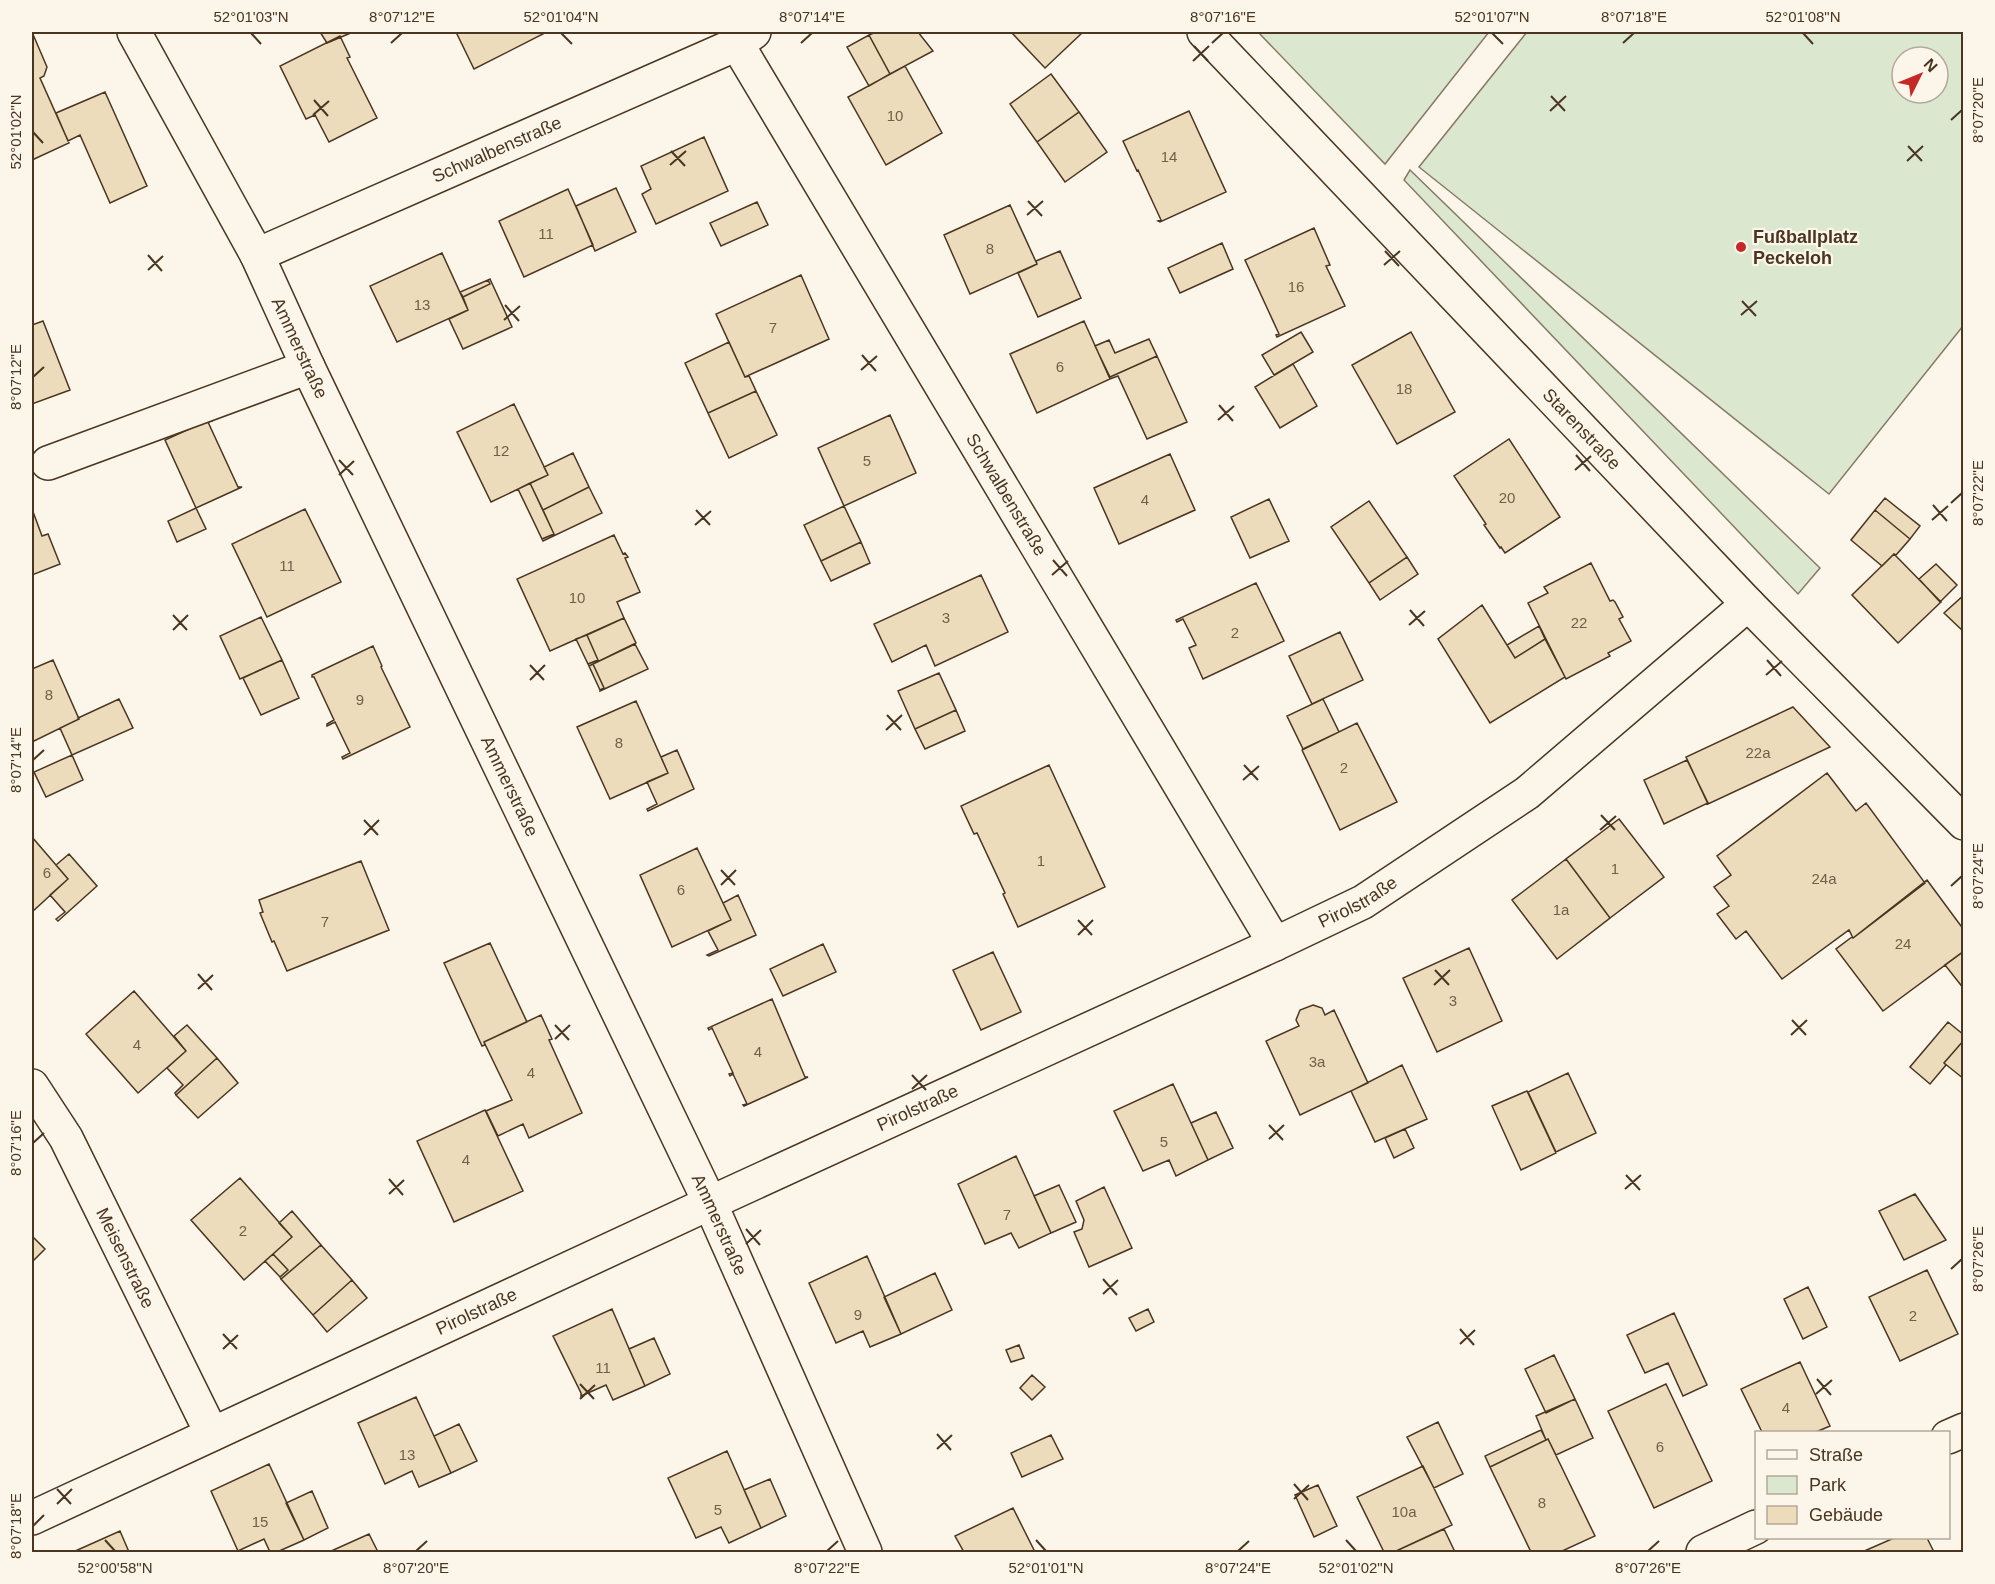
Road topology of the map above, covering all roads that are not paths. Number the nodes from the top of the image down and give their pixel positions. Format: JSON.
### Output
{"nodes":[{"id":1,"x":134,"y":32,"type":"edge"},
{"id":2,"x":1204,"y":32,"type":"edge"},
{"id":3,"x":746,"y":38,"type":"edge"},
{"id":4,"x":257,"y":255,"type":"junction"},
{"id":5,"x":308,"y":367,"type":"junction"},
{"id":6,"x":48,"y":463,"type":"dead end"},
{"id":7,"x":1748,"y":604,"type":"junction"},
{"id":8,"x":1964,"y":823,"type":"edge"},
{"id":9,"x":1275,"y":944,"type":"junction"},
{"id":10,"x":32,"y":1086,"type":"edge"},
{"id":11,"x":710,"y":1203,"type":"junction"},
{"id":12,"x":1964,"y":1430,"type":"edge"},
{"id":13,"x":212,"y":1434,"type":"junction"},
{"id":14,"x":1950,"y":1436,"type":"edge"},
{"id":15,"x":32,"y":1518,"type":"edge"},
{"id":16,"x":1755,"y":1527,"type":"edge"},
{"id":17,"x":865,"y":1552,"type":"edge"},
{"id":18,"x":1703,"y":1552,"type":"edge"}],
"edges":[{"from":1,"to":4,"type":"street","name":"Ammerstraße"},
{"from":2,"to":7,"type":"street","name":"Starenstraße"},
{"from":3,"to":4,"type":"street","name":"Schwalbenstraße"},
{"from":3,"to":9,"type":"street","name":"Schwalbenstraße"},
{"from":4,"to":5,"type":"street","name":"Ammerstraße"},
{"from":5,"to":6,"type":"street"},
{"from":5,"to":11,"type":"street","name":"Ammerstraße"},
{"from":7,"to":8,"type":"street","name":"Starenstraße"},
{"from":7,"to":9,"type":"street","name":"Pirolstraße"},
{"from":9,"to":11,"type":"street","name":"Pirolstraße"},
{"from":10,"to":13,"type":"street","name":"Meisenstraße"},
{"from":11,"to":13,"type":"street","name":"Pirolstraße"},
{"from":11,"to":17,"type":"street","name":"Ammerstraße"},
{"from":12,"to":14,"type":"street"},
{"from":13,"to":15,"type":"street","name":"Pirolstraße"},
{"from":16,"to":18,"type":"street"}]}
